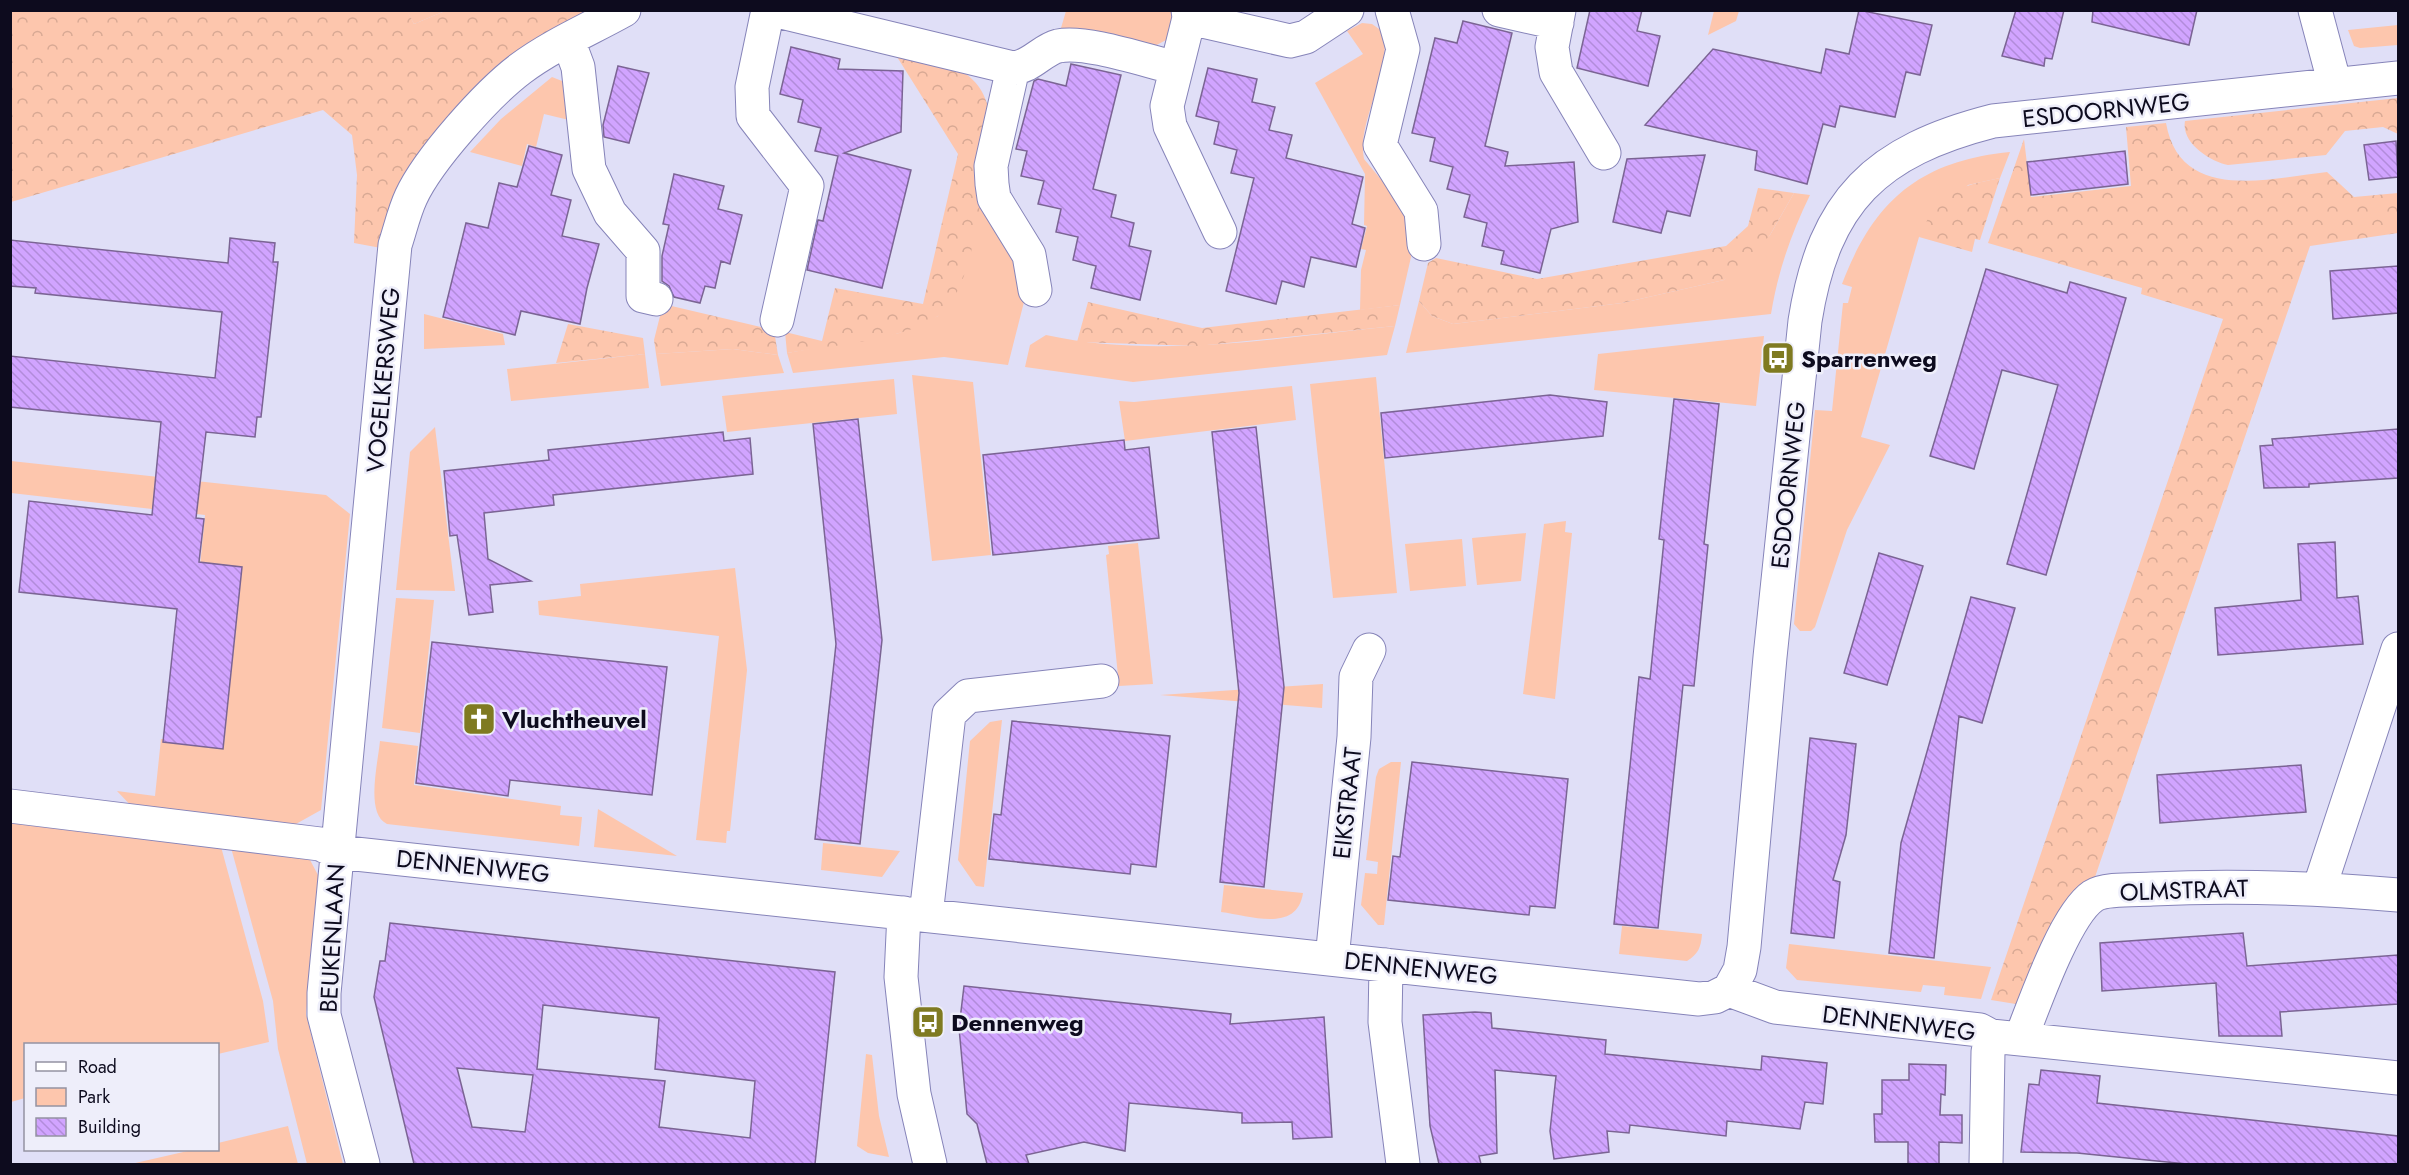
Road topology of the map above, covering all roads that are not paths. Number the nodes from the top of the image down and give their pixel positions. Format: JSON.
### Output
{"nodes":[{"id":1,"x":624,"y":10,"type":"edge"},
{"id":2,"x":768,"y":10,"type":"edge"},
{"id":3,"x":773,"y":10,"type":"edge"},
{"id":4,"x":1347,"y":10,"type":"edge"},
{"id":5,"x":1392,"y":10,"type":"edge"},
{"id":6,"x":1499,"y":10,"type":"edge"},
{"id":7,"x":2315,"y":10,"type":"edge"},
{"id":8,"x":1188,"y":14,"type":"edge"},
{"id":9,"x":1558,"y":17,"type":"edge"},
{"id":10,"x":568,"y":40,"type":"junction"},
{"id":11,"x":1013,"y":68,"type":"junction"},
{"id":12,"x":1176,"y":68,"type":"junction"},
{"id":13,"x":2398,"y":78,"type":"edge"},
{"id":14,"x":2335,"y":85,"type":"junction"},
{"id":15,"x":1604,"y":153,"type":"dead end"},
{"id":16,"x":1220,"y":232,"type":"dead end"},
{"id":17,"x":1424,"y":244,"type":"dead end"},
{"id":18,"x":1035,"y":290,"type":"dead end"},
{"id":19,"x":657,"y":299,"type":"dead end"},
{"id":20,"x":777,"y":321,"type":"dead end"},
{"id":21,"x":2398,"y":649,"type":"edge"},
{"id":22,"x":1369,"y":650,"type":"dead end"},
{"id":23,"x":1102,"y":681,"type":"dead end"},
{"id":24,"x":10,"y":806,"type":"edge"},
{"id":25,"x":337,"y":852,"type":"junction"},
{"id":26,"x":2319,"y":889,"type":"junction"},
{"id":27,"x":2398,"y":895,"type":"edge"},
{"id":28,"x":915,"y":914,"type":"junction"},
{"id":29,"x":1332,"y":958,"type":"junction"},
{"id":30,"x":1386,"y":965,"type":"junction"},
{"id":31,"x":1729,"y":990,"type":"junction"},
{"id":32,"x":2006,"y":1037,"type":"junction"},
{"id":33,"x":2398,"y":1078,"type":"edge"},
{"id":34,"x":363,"y":1164,"type":"edge"},
{"id":35,"x":930,"y":1164,"type":"edge"},
{"id":36,"x":1403,"y":1164,"type":"edge"},
{"id":37,"x":1986,"y":1164,"type":"edge"}],
"edges":[{"from":1,"to":10,"type":"street","name":"VOGELKERSWEG"},
{"from":2,"to":20,"type":"street"},
{"from":3,"to":11,"type":"street"},
{"from":4,"to":8,"type":"street"},
{"from":5,"to":17,"type":"street"},
{"from":6,"to":9,"type":"street"},
{"from":7,"to":14,"type":"street"},
{"from":8,"to":12,"type":"street"},
{"from":9,"to":15,"type":"street"},
{"from":10,"to":19,"type":"street"},
{"from":10,"to":25,"type":"street","name":"VOGELKERSWEG"},
{"from":11,"to":12,"type":"street"},
{"from":11,"to":18,"type":"street"},
{"from":12,"to":16,"type":"street"},
{"from":13,"to":14,"type":"street","name":"ESDOORNWEG"},
{"from":14,"to":31,"type":"street","name":"ESDOORNWEG"},
{"from":21,"to":26,"type":"street"},
{"from":22,"to":29,"type":"street","name":"EIKSTRAAT"},
{"from":23,"to":28,"type":"street"},
{"from":24,"to":25,"type":"street","name":"DENNENWEG"},
{"from":25,"to":28,"type":"street","name":"DENNENWEG"},
{"from":25,"to":34,"type":"street","name":"BEUKENLAAN"},
{"from":26,"to":27,"type":"street","name":"OLMSTRAAT"},
{"from":26,"to":32,"type":"street","name":"OLMSTRAAT"},
{"from":28,"to":29,"type":"street","name":"DENNENWEG"},
{"from":28,"to":35,"type":"street"},
{"from":29,"to":30,"type":"street","name":"DENNENWEG"},
{"from":30,"to":31,"type":"street","name":"DENNENWEG"},
{"from":30,"to":36,"type":"street"},
{"from":31,"to":32,"type":"street","name":"DENNENWEG"},
{"from":32,"to":33,"type":"street","name":"DENNENWEG"},
{"from":32,"to":37,"type":"street"}]}
